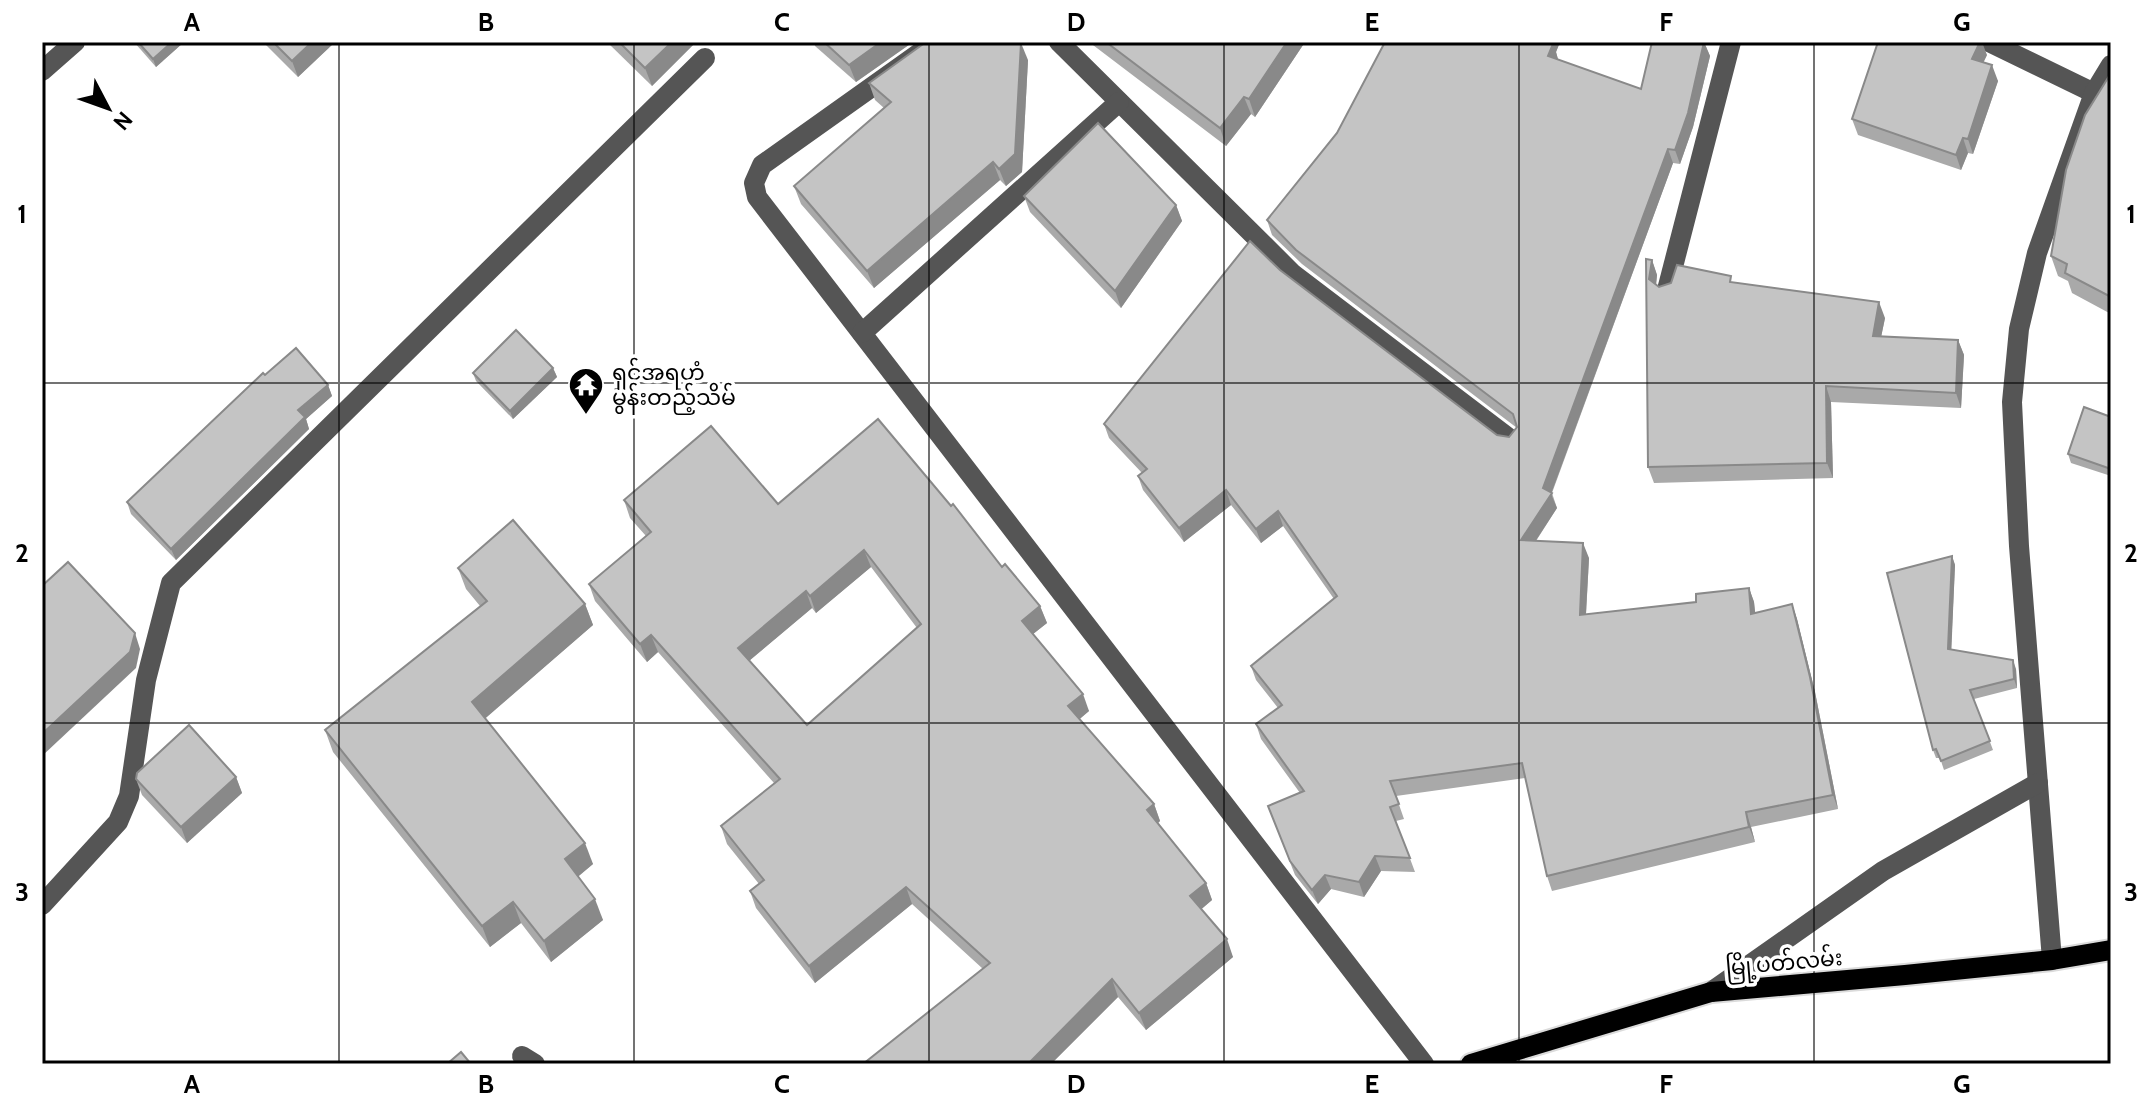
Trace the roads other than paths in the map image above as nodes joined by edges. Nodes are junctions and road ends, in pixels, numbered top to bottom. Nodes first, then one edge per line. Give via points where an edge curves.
1 (75, 42) edge
2 (935, 42) edge
3 (1059, 42) edge
4 (1731, 42) edge
5 (1989, 42) edge
6 (705, 58) dead end
7 (2111, 65) edge
8 (42, 71) edge
9 (2094, 93) junction
10 (1119, 102) junction
11 (1667, 290) edge
12 (862, 333) junction
13 (1510, 439) edge
14 (2038, 783) junction
15 (42, 905) edge
16 (2111, 950) edge
17 (2052, 960) junction
18 (1711, 992) junction
19 (1424, 1064) edge
20 (1471, 1064) edge

1 - 8 street
2 - 12 street via 762,165 754,183 757,197
3 - 10 street
4 - 11 street
5 - 9 street
6 - 15 street via 171,583 146,680 129,796 118,822
7 - 9 street
9 - 14 street via 2037,253 2019,329 2012,402
10 - 12 street
10 - 13 street via 1293,274
12 - 19 street
14 - 17 street
14 - 18 street via 1883,871
16 - 17 main road, မြို့ပတ်လမ်း
17 - 18 main road, မြို့ပတ်လမ်း
18 - 20 main road, မြို့ပတ်လမ်း

